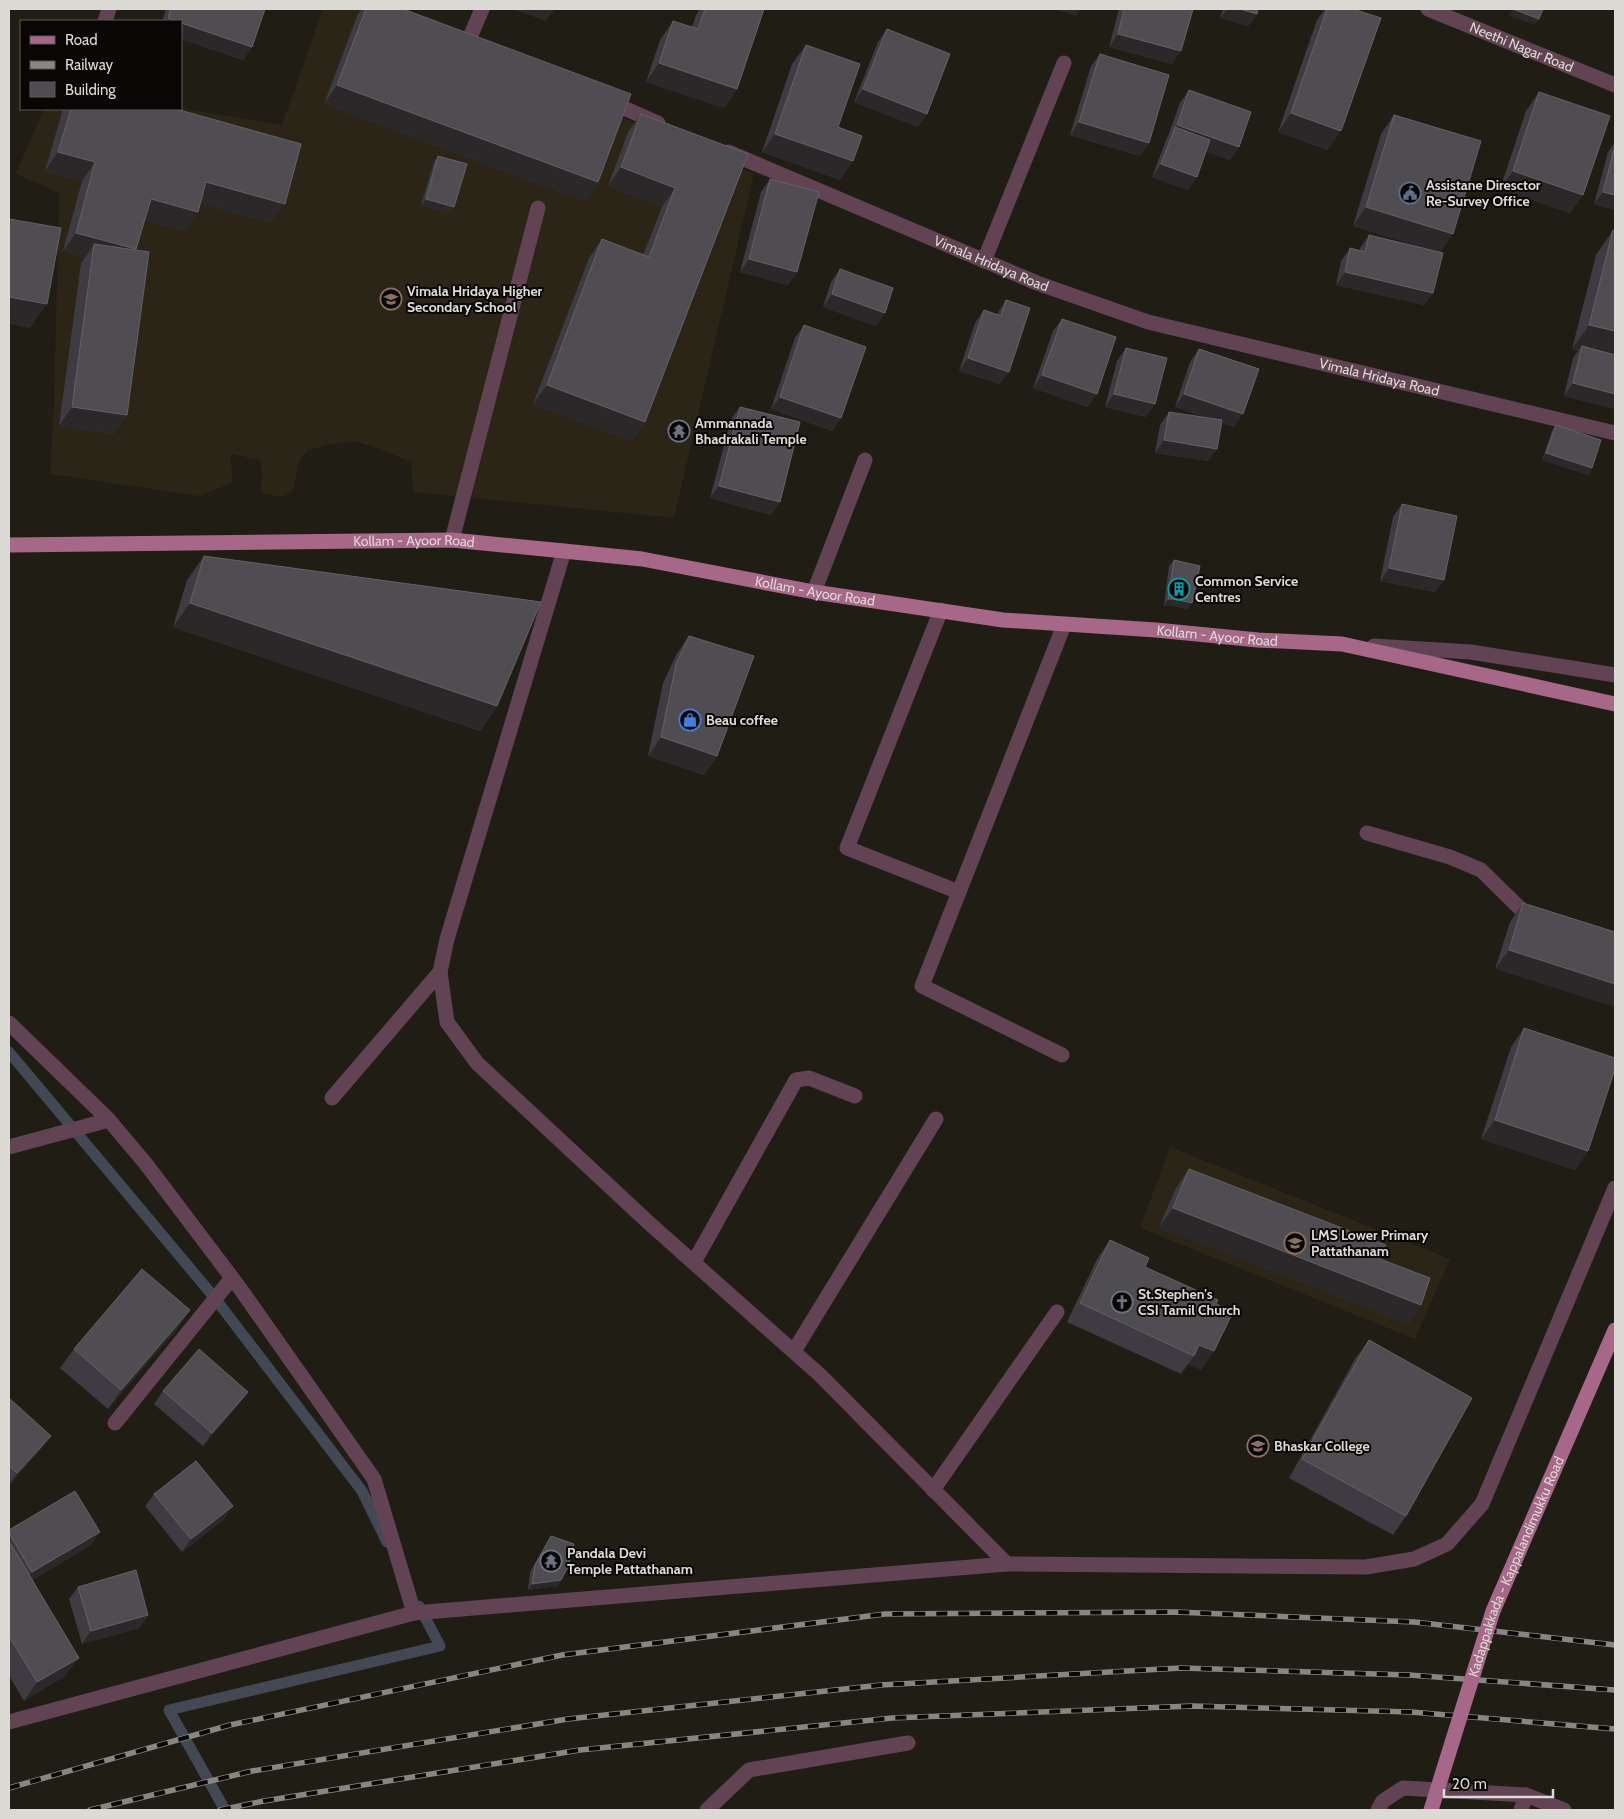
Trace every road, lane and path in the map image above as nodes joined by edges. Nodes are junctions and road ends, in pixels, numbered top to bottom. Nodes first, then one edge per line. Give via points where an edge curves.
1 (482, 9) edge
2 (1437, 11) edge
3 (486, 50) edge
4 (1064, 63) dead end
5 (1615, 85) edge
6 (595, 96) edge
7 (667, 126) edge
8 (712, 145) edge
9 (538, 208) dead end
10 (984, 261) junction
11 (1615, 433) edge
12 (864, 460) dead end
13 (452, 540) junction
14 (9, 545) edge
15 (564, 551) junction
16 (814, 592) junction
17 (941, 610) junction
18 (1064, 625) junction
19 (1342, 644) junction
20 (1615, 675) edge
21 (1615, 704) edge
22 (1367, 833) dead end
23 (960, 892) junction
24 (1548, 926) edge
25 (440, 972) junction
26 (9, 1023) edge
27 (1062, 1054) dead end
28 (855, 1096) dead end
29 (332, 1098) dead end
30 (936, 1119) dead end
31 (109, 1120) junction
32 (9, 1148) edge
33 (1615, 1188) edge
34 (694, 1262) junction
35 (232, 1278) junction
36 (1057, 1312) dead end
37 (1615, 1330) edge
38 (794, 1351) junction
39 (115, 1424) dead end
40 (933, 1490) junction
41 (1007, 1564) junction
42 (414, 1613) junction
43 (9, 1722) edge
44 (908, 1743) dead end
45 (1526, 1795) junction
46 (707, 1810) edge
47 (1378, 1810) edge
48 (1431, 1810) edge
49 (1520, 1810) edge
50 (1564, 1810) edge

1 - 3 street via 463,40
2 - 5 street, Neethi Nagar Road
4 - 10 street
6 - 7 street
8 - 10 street, Vimala Hridaya Road
9 - 13 street
10 - 11 street, Vimala Hridaya Road via 1148,322
12 - 16 street
13 - 14 main road, Kollam - Ayoor Road
13 - 15 main road, Kollam - Ayoor Road
15 - 16 main road, Kollam - Ayoor Road via 642,559
15 - 25 street via 446,939
16 - 17 main road, Kollam - Ayoor Road
17 - 18 main road, Kollam - Ayoor Road
17 - 23 street via 847,848
18 - 19 main road, Kollam - Ayoor Road
18 - 23 street
19 - 20 street via 1471,652
19 - 21 main road, Kollam - Ayoor Road
22 - 24 street via 1450,857 1481,870 1531,920
23 - 27 street via 922,986
25 - 29 street
25 - 34 street via 447,1022 478,1063
26 - 31 street
28 - 34 street via 809,1078 796,1080
30 - 38 street
31 - 32 street
31 - 35 street
33 - 41 street via 1482,1504 1447,1544 1414,1559 1366,1567
34 - 38 street
35 - 39 street
35 - 42 street via 374,1479
36 - 40 street
37 - 48 main road, Kadappakkada - Kappalandimukku Road, bridge via 1493,1612
38 - 40 street
40 - 41 street
41 - 42 street
42 - 43 street
44 - 46 street via 749,1770
45 - 47 street via 1403,1788 1383,1801
45 - 49 street
45 - 50 street

